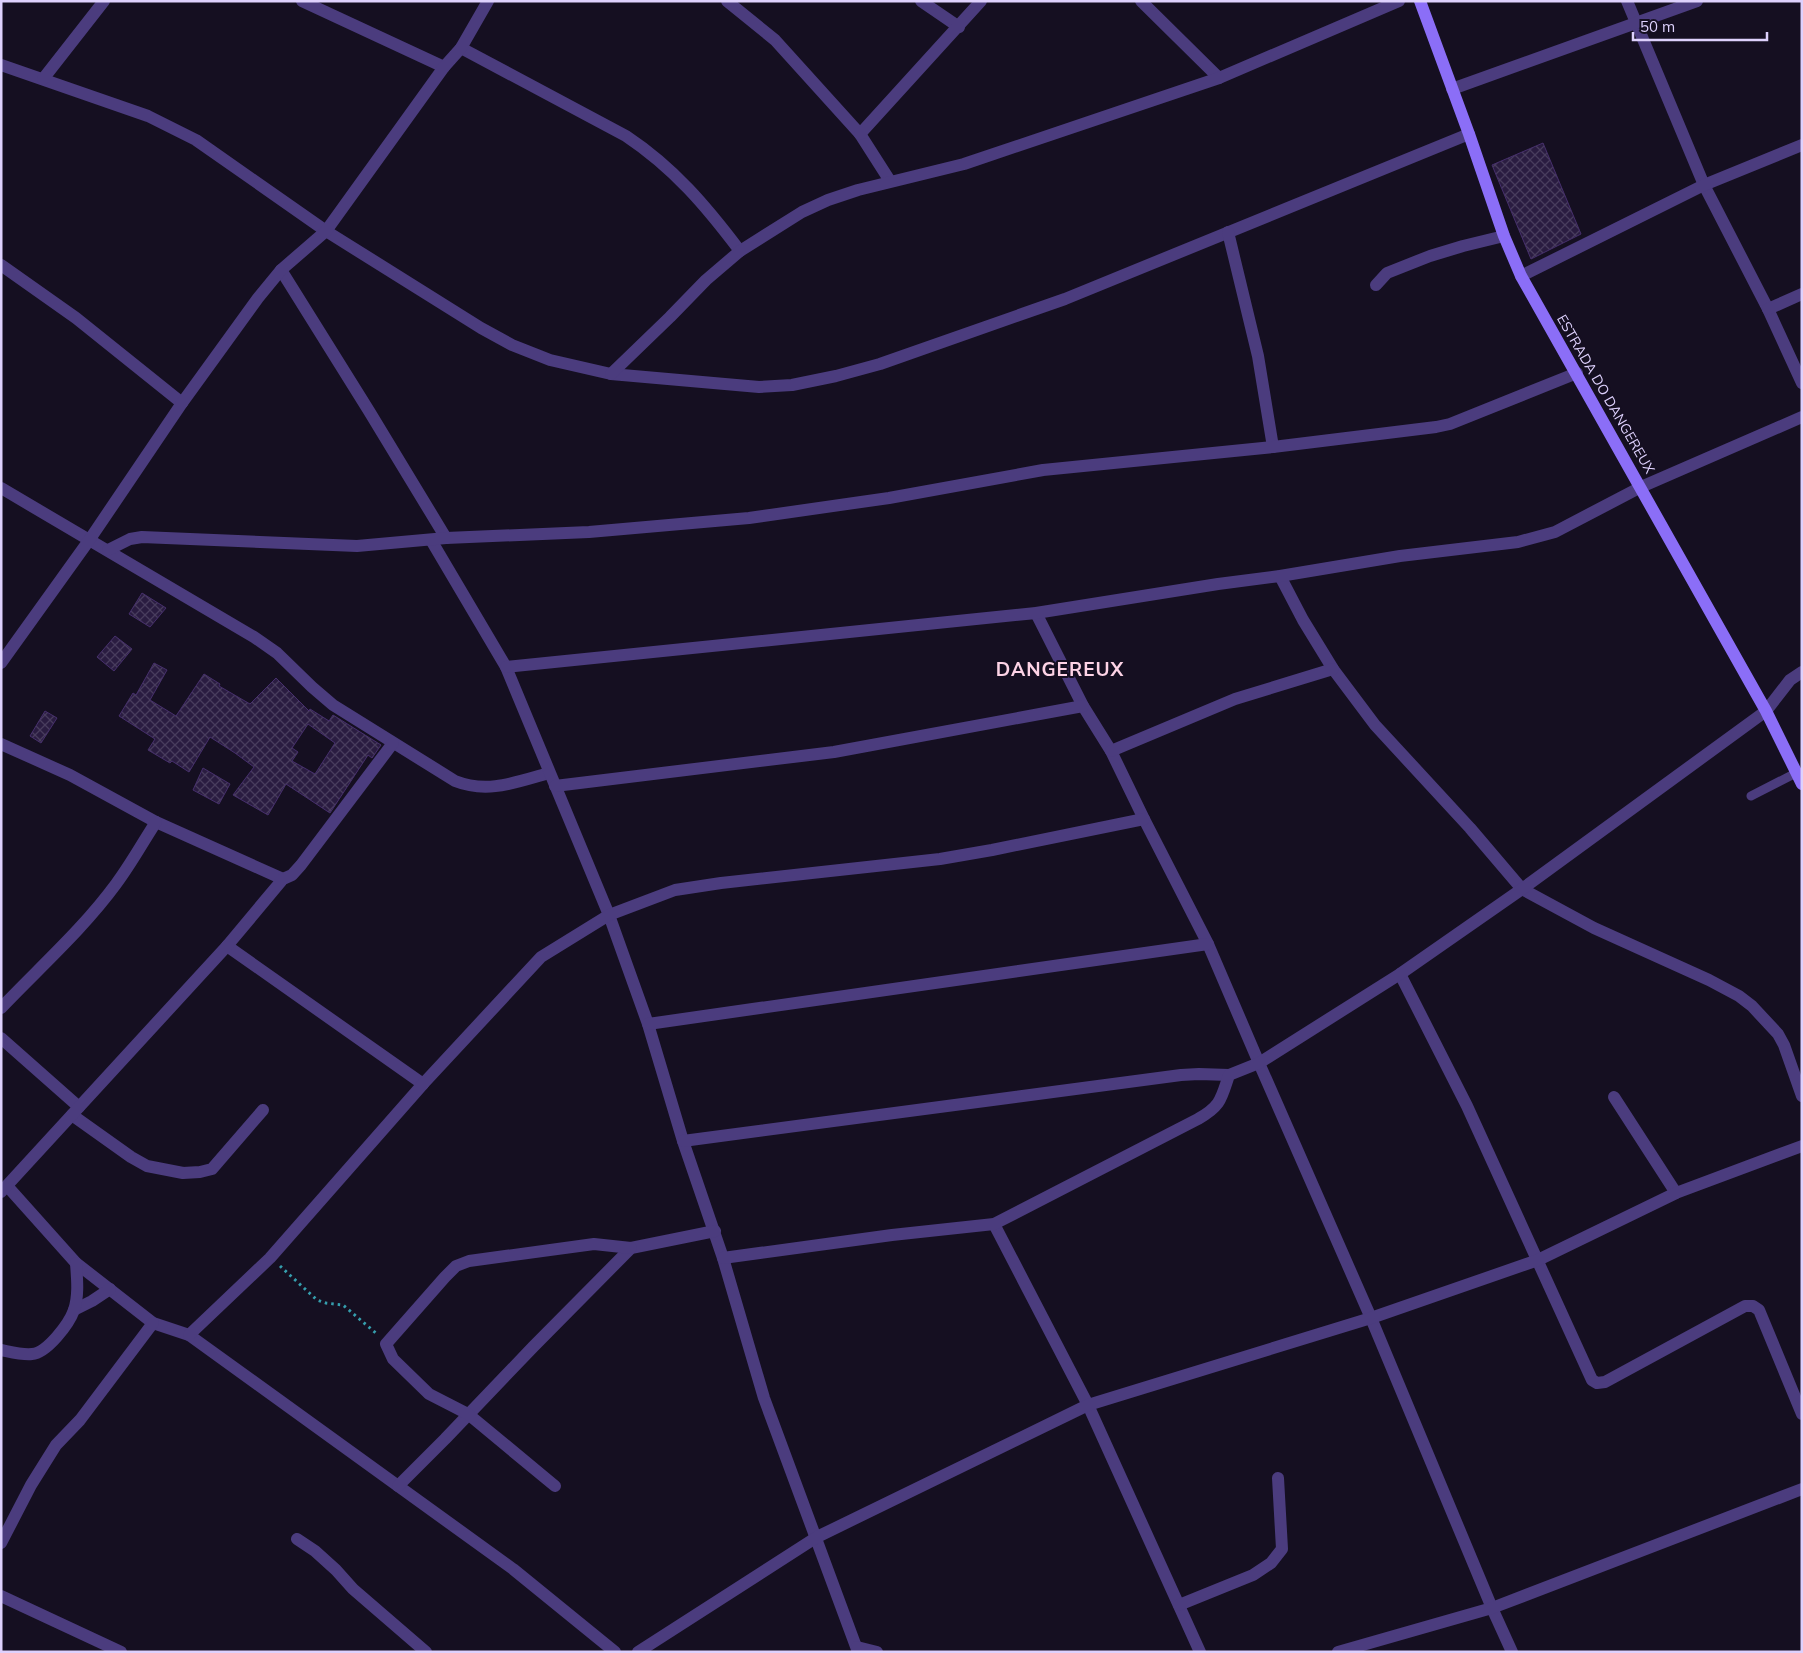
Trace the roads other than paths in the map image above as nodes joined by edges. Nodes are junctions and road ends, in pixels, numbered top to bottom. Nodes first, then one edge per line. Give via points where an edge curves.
1 (104, 1) edge
2 (302, 1) edge
3 (488, 1) edge
4 (727, 1) edge
5 (921, 1) edge
6 (982, 1) edge
7 (1399, 1) edge
8 (1420, 1) edge
9 (1627, 1) edge
10 (1697, 1) edge
11 (1148, 3) edge
12 (1636, 24) junction
13 (959, 27) junction
14 (461, 48) junction
15 (1, 64) edge
16 (444, 68) junction
17 (1219, 78) junction
18 (43, 79) junction
19 (1452, 89) junction
20 (860, 134) junction
21 (1469, 134) junction
22 (1802, 145) edge
23 (890, 181) junction
24 (1704, 185) junction
25 (326, 231) junction
26 (1228, 232) junction
27 (1504, 236) junction
28 (740, 252) junction
29 (1, 265) edge
30 (281, 270) junction
31 (1521, 276) junction
32 (1376, 285) dead end
33 (1802, 294) edge
34 (1768, 309) junction
35 (1576, 373) junction
36 (611, 374) junction
37 (1802, 383) edge
38 (182, 402) junction
39 (1802, 417) edge
40 (1273, 447) junction
41 (1641, 487) junction
42 (1, 488) edge
43 (446, 538) junction
44 (90, 539) junction
45 (431, 540) junction
46 (108, 550) junction
47 (1280, 576) junction
48 (1036, 613) junction
49 (1, 663) edge
50 (506, 666) junction
51 (1333, 669) junction
52 (1802, 672) edge
53 (1084, 706) junction
54 (1766, 711) junction
55 (394, 743) junction
56 (1, 744) edge
57 (1111, 751) junction
58 (549, 773) junction
59 (1799, 779) edge
60 (555, 786) junction
61 (1750, 796) dead end
62 (1144, 819) junction
63 (156, 822) junction
64 (283, 879) junction
65 (1522, 889) junction
66 (609, 915) junction
67 (1208, 944) junction
68 (227, 946) junction
69 (1400, 974) junction
70 (1, 1008) edge
71 (648, 1024) junction
72 (1, 1038) edge
73 (1259, 1063) junction
74 (1229, 1075) junction
75 (423, 1084) junction
76 (1802, 1096) edge
77 (1614, 1097) dead end
78 (263, 1110) dead end
79 (76, 1111) junction
80 (684, 1140) junction
81 (1802, 1146) edge
82 (4, 1190) edge
83 (1676, 1194) junction
84 (994, 1224) junction
85 (714, 1231) junction
86 (631, 1248) junction
87 (723, 1258) junction
88 (1538, 1260) junction
89 (76, 1263) junction
90 (110, 1289) junction
91 (74, 1310) junction
92 (1372, 1318) junction
93 (153, 1323) junction
94 (189, 1335) junction
95 (1, 1350) edge
96 (1088, 1405) junction
97 (468, 1414) junction
98 (1802, 1414) edge
99 (1278, 1478) dead end
100 (398, 1486) junction
101 (555, 1486) dead end
102 (1802, 1489) edge
103 (817, 1537) junction
104 (297, 1539) dead end
105 (1, 1543) edge
106 (1, 1596) edge
107 (1179, 1605) junction
108 (1492, 1608) junction
109 (858, 1649) edge
110 (121, 1652) edge
111 (426, 1652) edge
112 (615, 1652) edge
113 (638, 1652) edge
114 (877, 1652) edge
115 (1200, 1652) edge
116 (1338, 1652) edge
117 (1512, 1652) edge

1 - 18 street
2 - 16 street
3 - 14 street
4 - 20 street via 775,40
5 - 13 street
6 - 13 street
7 - 17 street
8 - 19 main road, ESTRADA DO DANGEREUX
9 - 12 street
10 - 12 street
11 - 17 street
12 - 19 street
12 - 24 street
13 - 20 street
14 - 16 street
14 - 28 street via 651,152 708,210
15 - 18 street
16 - 25 street
17 - 23 street via 964,164
18 - 25 street via 148,116 180,131
19 - 21 main road, ESTRADA DO DANGEREUX
20 - 23 street
21 - 26 street
21 - 27 main road, ESTRADA DO DANGEREUX
22 - 24 street
23 - 28 street via 828,200 802,212
24 - 31 street
24 - 34 street
25 - 30 street
25 - 36 street via 512,346 550,360
26 - 36 street via 1065,299 880,364 836,376 792,386 759,387
26 - 40 street via 1258,356
27 - 31 main road, ESTRADA DO DANGEREUX
27 - 32 street via 1430,256 1387,273
28 - 36 street via 706,280
29 - 38 street via 76,318
30 - 38 street
30 - 43 street
31 - 35 main road, ESTRADA DO DANGEREUX
33 - 34 street
34 - 37 street
35 - 40 street via 1450,424
35 - 41 main road, ESTRADA DO DANGEREUX
38 - 44 street
39 - 41 street
40 - 43 street via 1043,470 888,498 749,518 589,532
41 - 47 street via 1538,538
41 - 54 main road, ESTRADA DO DANGEREUX
42 - 44 street
43 - 45 street
44 - 46 street
44 - 49 street
45 - 46 street via 350,546 142,537
45 - 50 street
46 - 55 street via 254,637 277,653 333,705
47 - 48 street
47 - 51 street
48 - 50 street
48 - 53 street
50 - 58 street
51 - 57 street via 1235,699
51 - 65 street via 1375,725
52 - 54 street via 1790,680
53 - 57 street
53 - 60 street via 834,752
54 - 59 main road, ESTRADA DO DANGEREUX
54 - 65 street
55 - 58 street via 468,786 502,785
55 - 64 street via 301,865
56 - 63 street via 70,775
57 - 62 street
58 - 60 street
59 - 61 lane
60 - 66 street
62 - 66 street via 940,859 675,890
62 - 67 street
63 - 64 street
63 - 70 street via 102,901
64 - 68 street
65 - 69 street
65 - 76 street via 1594,928 1739,996 1778,1034
66 - 71 street
66 - 75 street via 541,957
67 - 71 street
67 - 73 street
68 - 75 street
68 - 79 street
69 - 73 street
69 - 88 street via 1467,1106
71 - 80 street
72 - 79 street
73 - 74 street
73 - 92 street
74 - 80 street via 1182,1075
74 - 84 street via 1220,1102 1211,1112
75 - 94 street via 270,1258
77 - 83 street
78 - 79 street via 212,1168 183,1173 147,1166 130,1157
79 - 82 street
80 - 85 street
81 - 83 street
82 - 89 street
83 - 88 street
84 - 87 street
84 - 96 street
85 - 86 street
85 - 87 street
86 - 97 street
86 - 97 street via 594,1244 469,1261 456,1266 386,1344 393,1359 429,1394
87 - 103 street via 764,1398
88 - 92 street
88 - 98 street via 1592,1380 1597,1383 1605,1382 1745,1306 1753,1306 1759,1310
89 - 90 street
89 - 91 street
90 - 91 street
90 - 93 street
91 - 95 street via 42,1352
92 - 96 street
92 - 108 street
93 - 94 street
93 - 105 street via 80,1420 56,1444
94 - 100 street
96 - 103 street
96 - 107 street
97 - 100 street
97 - 101 street
99 - 107 street via 1282,1549 1272,1564
100 - 112 street via 513,1569
102 - 108 street
103 - 109 street
103 - 113 street
104 - 111 street via 315,1551 353,1589
106 - 110 street
107 - 115 street
108 - 116 street
108 - 117 street
109 - 114 street

